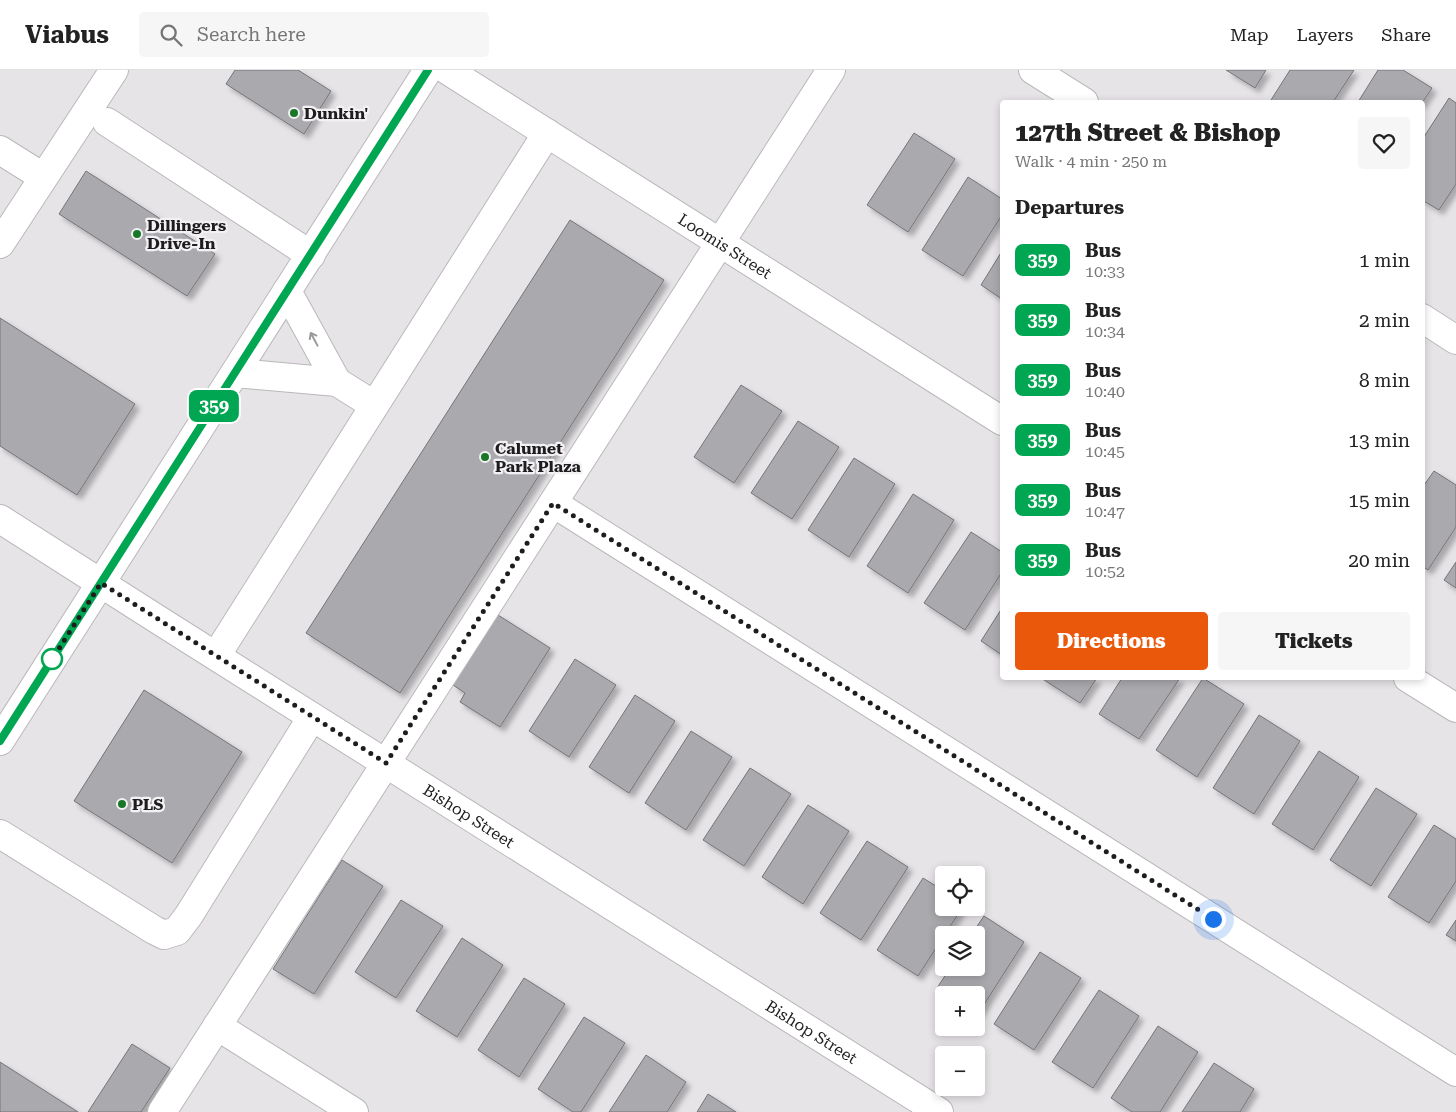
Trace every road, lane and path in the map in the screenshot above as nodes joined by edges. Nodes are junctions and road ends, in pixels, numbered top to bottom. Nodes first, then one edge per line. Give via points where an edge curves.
1 (114, 70) edge
2 (428, 70) edge
3 (447, 70) edge
4 (831, 70) edge
5 (1033, 70) edge
6 (1081, 100) edge
7 (107, 122) dead end
8 (547, 133) junction
9 (0, 150) edge
10 (43, 177) junction
11 (720, 243) junction
12 (0, 244) edge
13 (311, 255) junction
14 (288, 291) junction
15 (1425, 320) edge
16 (1456, 340) edge
17 (235, 373) junction
18 (337, 382) junction
19 (374, 405) junction
20 (1000, 420) edge
21 (553, 503) junction
22 (0, 519) edge
23 (101, 583) junction
24 (216, 656) junction
25 (1411, 680) edge
26 (1456, 708) edge
27 (312, 717) junction
28 (0, 741) edge
29 (386, 763) junction
30 (0, 834) edge
31 (217, 1026) junction
32 (1456, 1072) edge
33 (162, 1112) edge
34 (354, 1112) edge
35 (939, 1112) edge

1 - 10 street
2 - 13 street
3 - 8 street, Loomis Street
4 - 11 street
5 - 6 street
7 - 13 street
8 - 11 street, Loomis Street
8 - 19 street
9 - 10 street
10 - 12 street
11 - 20 street, Loomis Street
11 - 21 street
13 - 14 street
14 - 17 street
18 -> 14 street
15 - 16 street
17 - 18 street
17 - 23 street
18 - 19 street
19 - 24 street
21 - 29 street
21 - 32 street
22 - 23 street, Bishop Street
23 - 24 street, Bishop Street
23 - 28 street
24 - 27 street, Bishop Street
25 - 26 street
27 - 29 street, Bishop Street
27 - 30 street via 177,931 164,935 154,930
29 - 31 street
29 - 35 street, Bishop Street
31 - 33 street
31 - 34 street

